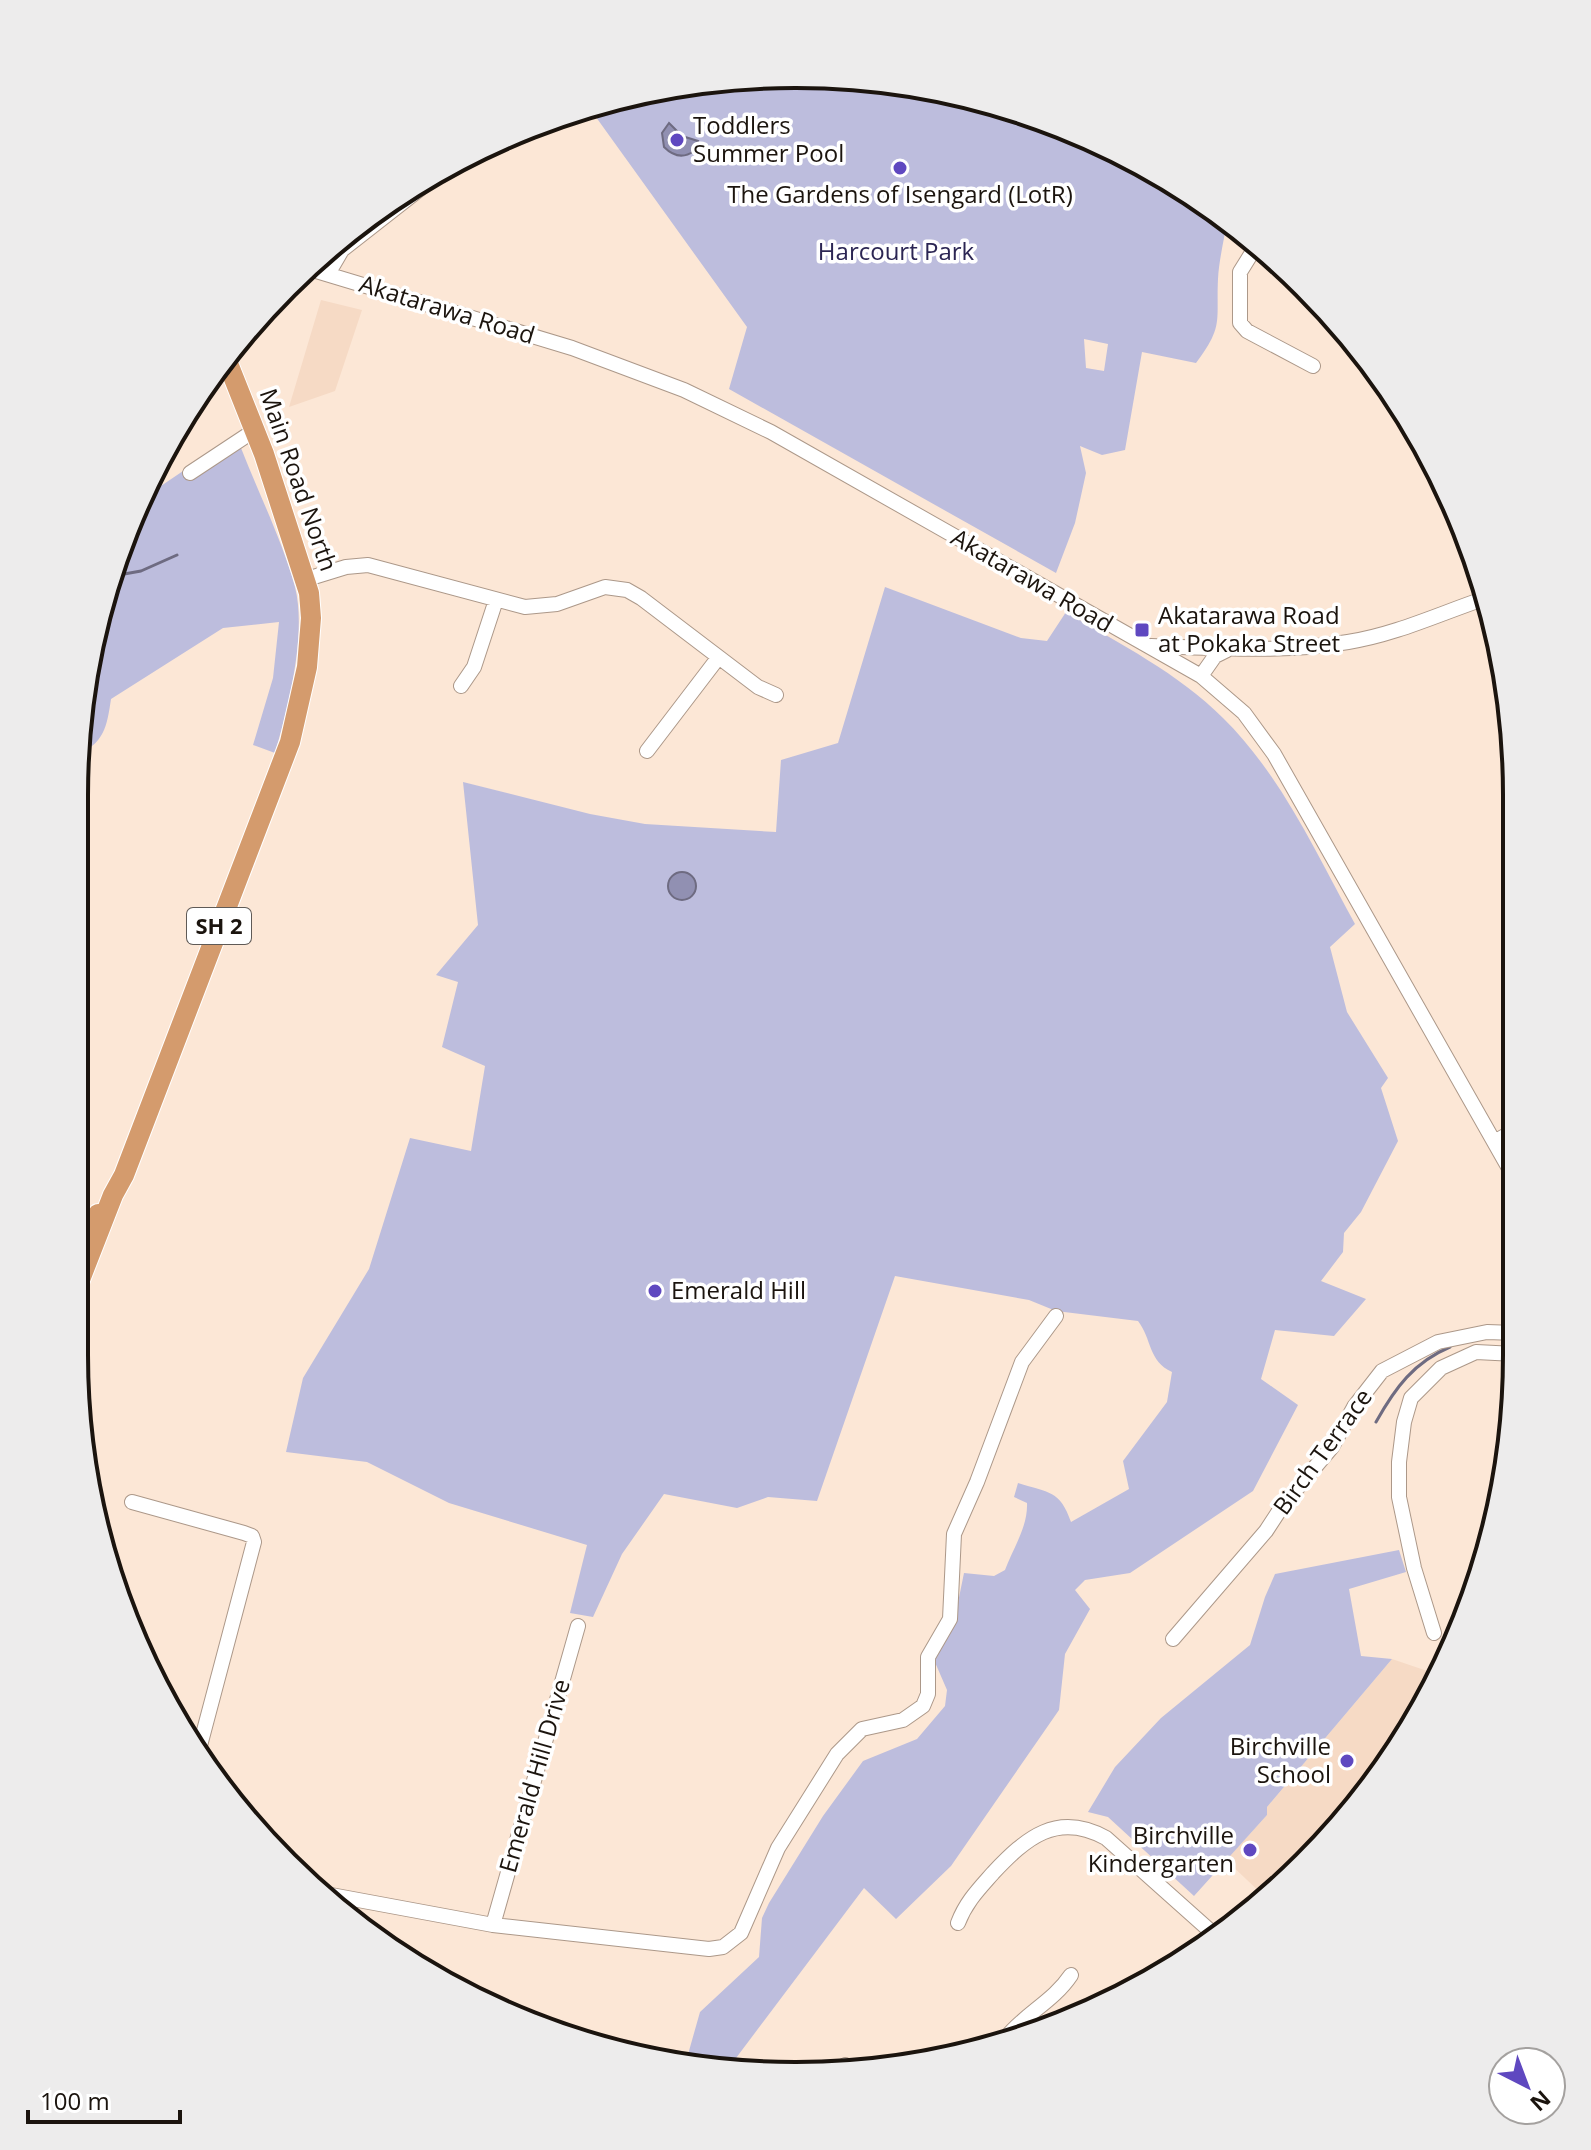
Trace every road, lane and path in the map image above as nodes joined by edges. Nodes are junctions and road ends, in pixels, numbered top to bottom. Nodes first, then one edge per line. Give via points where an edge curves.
1 (1251, 255) edge
2 (338, 256) edge
3 (320, 272) edge
4 (328, 274) junction
5 (1313, 366) dead end
6 (231, 370) edge
7 (255, 430) junction
8 (190, 473) dead end
9 (307, 579) junction
10 (496, 600) junction
11 (1476, 601) edge
12 (1146, 646) junction
13 (1227, 650) junction
14 (718, 658) junction
15 (1201, 676) junction
16 (461, 686) dead end
17 (776, 695) dead end
18 (647, 751) dead end
19 (1503, 1137) edge
20 (1494, 1142) junction
21 (1503, 1158) edge
22 (113, 1195) junction
23 (88, 1229) edge
24 (88, 1245) edge
25 (1056, 1316) dead end
26 (1503, 1333) edge
27 (1503, 1353) edge
28 (132, 1502) dead end
29 (578, 1626) dead end
30 (1434, 1633) dead end
31 (1173, 1639) dead end
32 (202, 1739) edge
33 (342, 1897) edge
34 (958, 1923) dead end
35 (493, 1925) junction
36 (1208, 1929) edge
37 (1071, 1975) dead end
38 (1018, 2026) edge

1 - 5 street via 1240,272 1240,323
2 - 4 street
3 - 4 street, Akatarawa Road
4 - 12 street, Akatarawa Road via 572,348 684,390 771,432
6 - 7 highway, Main Road North / SH 2
7 - 8 street
7 - 9 highway, Main Road North / SH 2
9 - 10 street via 368,565
9 - 22 highway, Main Road North / SH 2 via 307,667 290,742
10 - 14 street via 543,607 594,589 627,590
10 - 16 street via 474,667
11 - 13 street via 1349,642
12 - 13 street
12 - 15 street, Akatarawa Road
13 - 15 street via 1215,656
14 - 17 street
14 - 18 street
15 - 20 street, Akatarawa Road via 1244,713 1274,754
19 - 20 street
20 - 21 street, Akatarawa Road
22 - 23 highway
22 - 24 highway, Main Road North / SH 2
25 - 35 street via 1022,1362 954,1534 950,1619 928,1657 923,1706 903,1720 862,1729 837,1754 778,1848 747,1924 734,1940 709,1949
26 - 31 street, Birch Terrace via 1438,1342 1382,1371 1332,1447
27 - 30 street via 1476,1352 1441,1368 1411,1398 1404,1422 1399,1497
28 - 32 street via 244,1533 254,1542
29 - 35 street, Emerald Hill Drive
33 - 35 street
34 - 36 street via 966,1903 1018,1847 1050,1829 1071,1827 1106,1838
37 - 38 street via 1054,1997

